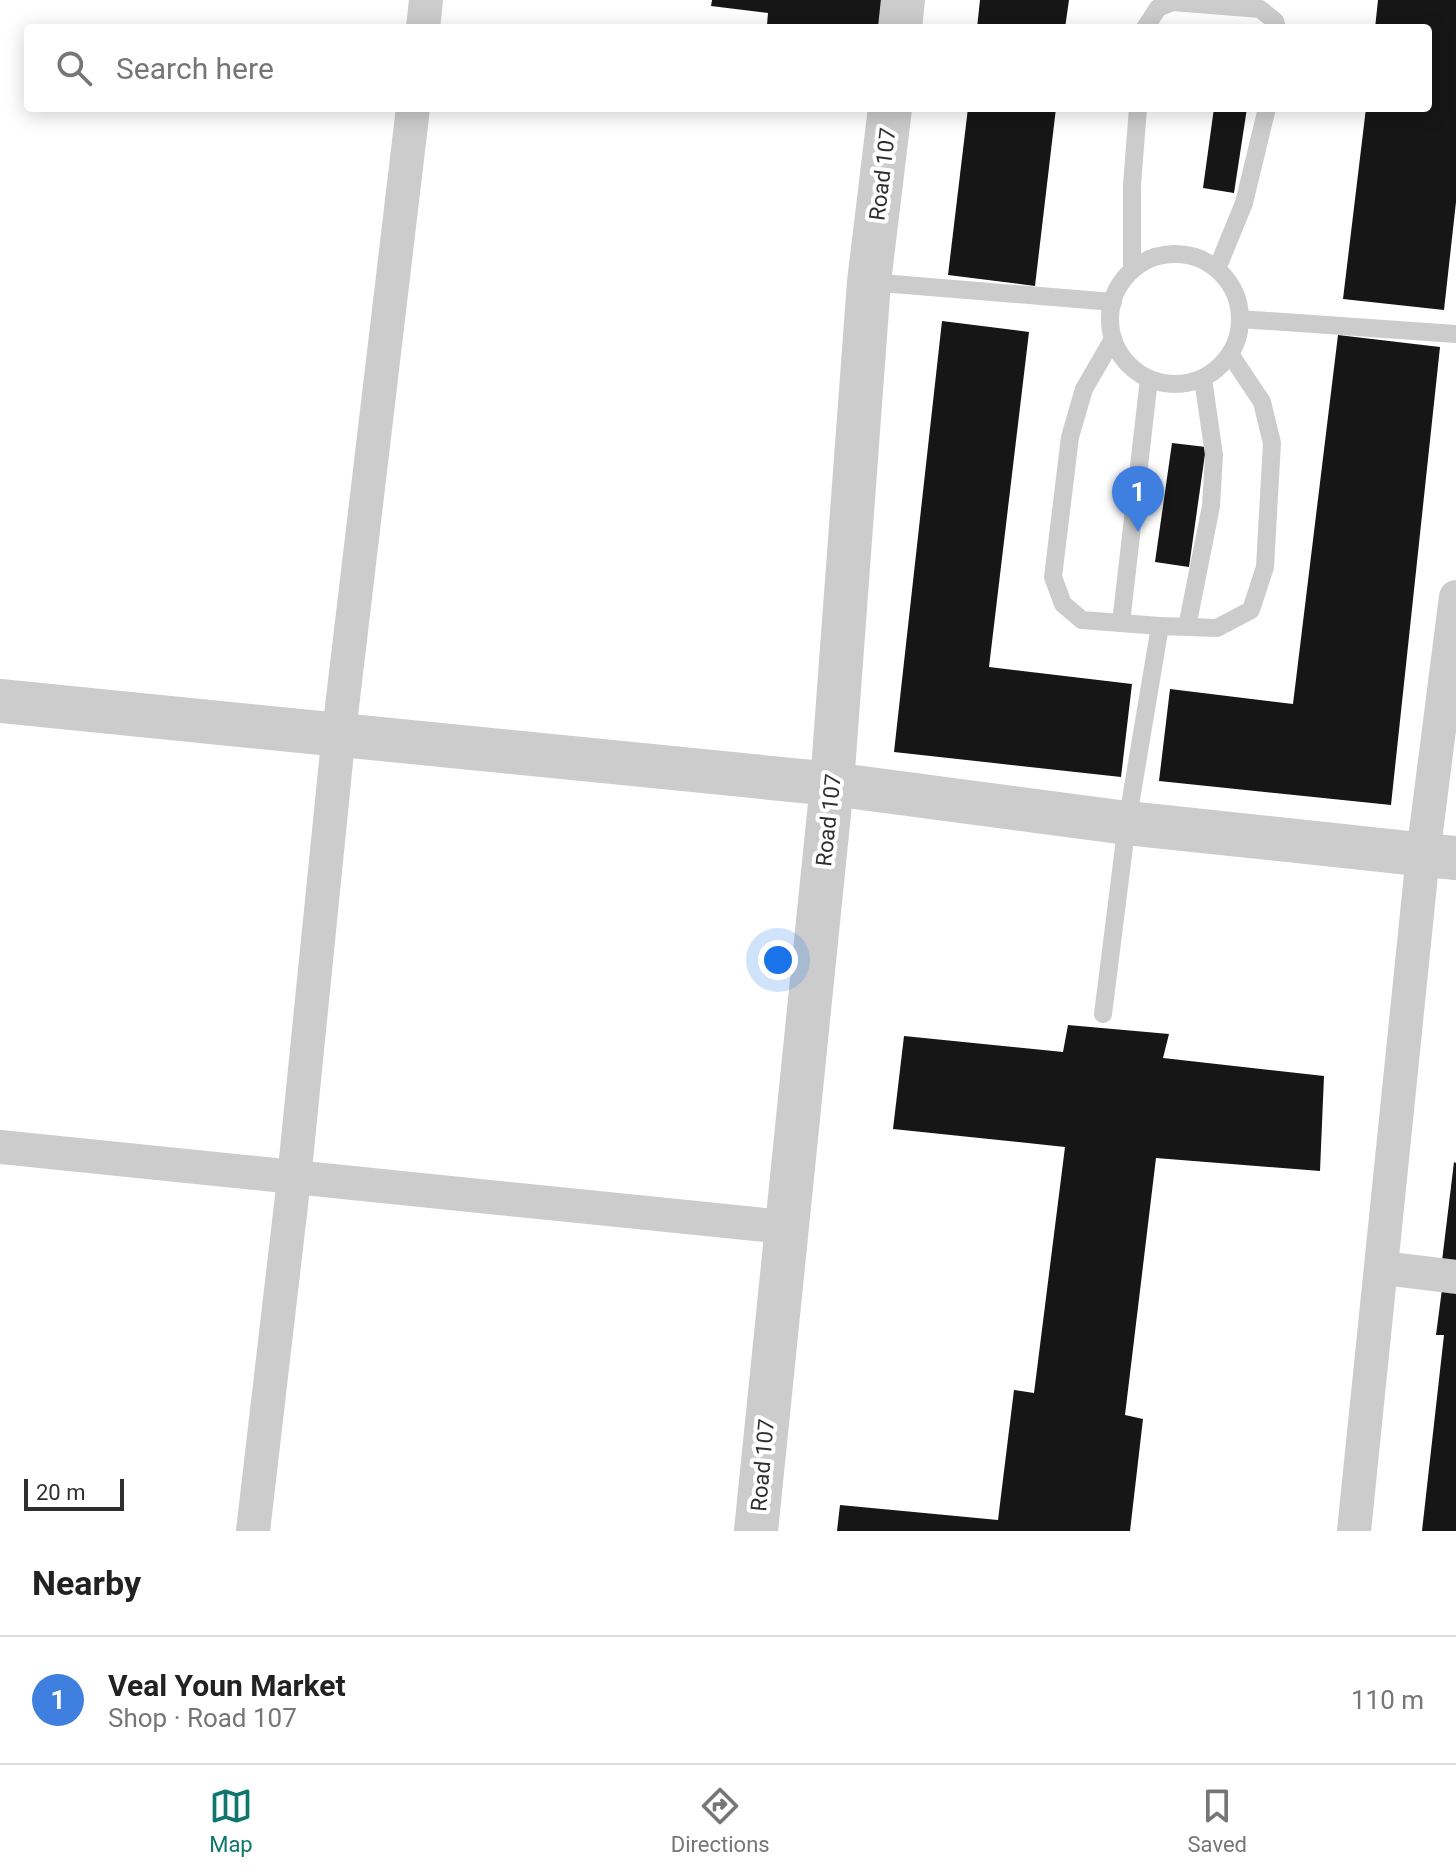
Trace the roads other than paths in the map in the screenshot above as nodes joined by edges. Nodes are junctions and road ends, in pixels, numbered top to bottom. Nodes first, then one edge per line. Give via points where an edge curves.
1 (426, 0) edge
2 (903, 0) edge
3 (423, 24) edge
4 (900, 24) edge
5 (1148, 24) edge
6 (1276, 24) edge
7 (413, 112) edge
8 (890, 112) edge
9 (1138, 112) edge
10 (1266, 112) edge
11 (1217, 269) junction
12 (1132, 270) junction
13 (869, 282) junction
14 (1113, 302) junction
15 (1240, 319) junction
16 (1456, 334) edge
17 (1113, 339) junction
18 (1230, 354) junction
19 (1149, 379) junction
20 (1203, 379) junction
21 (1456, 597) edge
22 (1121, 623) junction
23 (1160, 626) junction
24 (1187, 627) junction
25 (0, 701) edge
26 (339, 732) junction
27 (832, 784) junction
28 (1127, 823) junction
29 (1440, 856) edge
30 (1103, 1014) dead end
31 (0, 1147) edge
32 (294, 1179) junction
33 (784, 1227) junction
34 (1383, 1268) junction
35 (1456, 1277) edge
36 (253, 1531) edge
37 (756, 1531) edge
38 (1354, 1531) edge

1 - 3 street
2 - 4 street
5 - 6 lane via 1158,8 1173,2 1260,9
7 - 26 street
8 - 13 street, Road 107
9 - 12 lane
10 - 11 lane via 1244,203
11 - 12 lane via 1202,259 1166,255
11 - 15 lane via 1230,283
12 - 14 lane
13 - 14 lane
13 - 27 street, Road 107
14 - 17 lane
15 - 16 lane
15 - 18 lane
17 - 19 lane via 1133,369
17 - 22 lane via 1084,389 1070,437 1053,577 1063,604 1082,620
18 - 20 lane
18 - 24 lane via 1262,402 1272,443 1265,567 1251,610 1217,628
19 - 20 lane via 1185,384
19 - 22 lane
20 - 24 lane via 1214,455 1211,506
21 - 29 street
22 - 23 lane
23 - 24 lane
23 - 28 lane
25 - 26 street
26 - 27 street
26 - 32 street
27 - 28 street
27 - 33 street, Road 107
28 - 29 street
28 - 30 lane
29 - 34 street
31 - 32 street
32 - 33 street
32 - 36 street
33 - 37 street, Road 107
34 - 35 street
34 - 38 street

